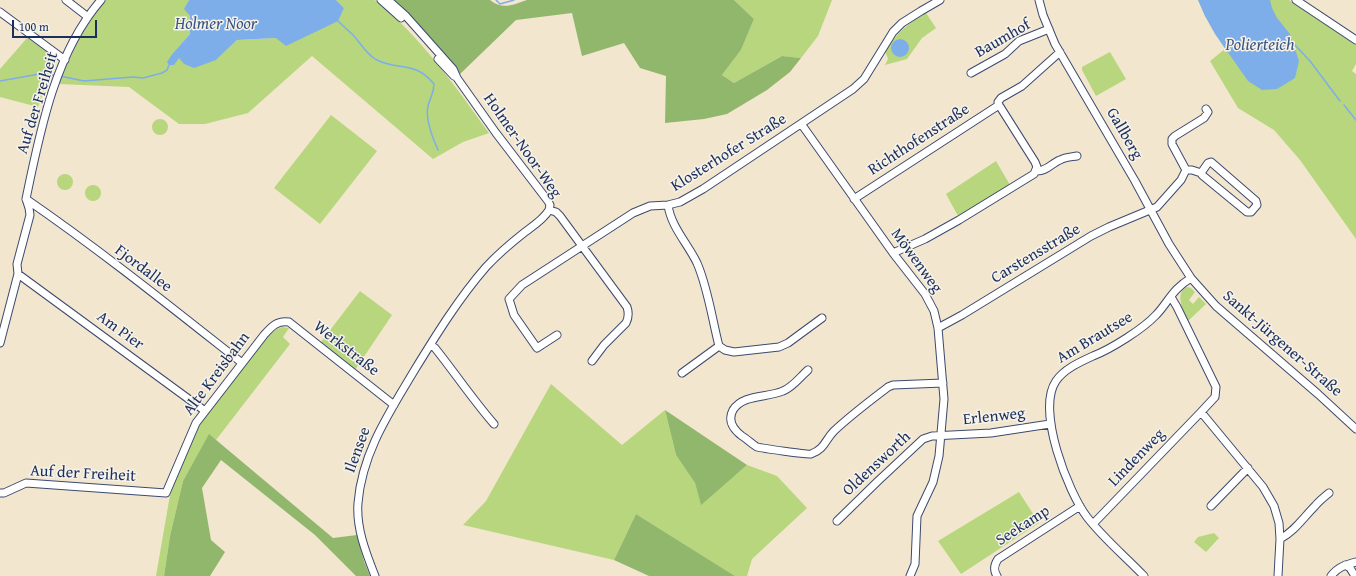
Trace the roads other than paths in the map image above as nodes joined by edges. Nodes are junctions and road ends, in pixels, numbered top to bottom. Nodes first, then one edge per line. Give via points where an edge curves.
1 (66, 0) edge
2 (101, 0) edge
3 (381, 0) edge
4 (388, 0) edge
5 (940, 0) edge
6 (1039, 0) edge
7 (1296, 0) edge
8 (0, 12) edge
9 (88, 17) junction
10 (1049, 29) junction
11 (1356, 40) edge
12 (1060, 52) junction
13 (65, 60) junction
14 (971, 73) dead end
15 (457, 78) junction
16 (998, 105) junction
17 (1206, 108) dead end
18 (802, 125) junction
19 (1077, 156) dead end
20 (1186, 170) junction
21 (1036, 171) junction
22 (1200, 173) junction
23 (26, 199) junction
24 (854, 199) junction
25 (668, 206) junction
26 (1150, 209) junction
27 (549, 210) junction
28 (582, 246) junction
29 (893, 253) junction
30 (18, 274) junction
31 (1191, 278) junction
32 (1171, 296) junction
33 (822, 318) dead end
34 (278, 322) joint
35 (938, 328) junction
36 (1, 330) edge
37 (556, 335) dead end
38 (0, 343) edge
39 (431, 345) junction
40 (719, 346) junction
41 (592, 361) dead end
42 (242, 363) junction
43 (808, 370) dead end
44 (682, 373) dead end
45 (943, 383) junction
46 (394, 405) junction
47 (205, 411) junction
48 (1201, 412) junction
49 (494, 424) dead end
50 (1050, 424) junction
51 (1356, 429) edge
52 (940, 436) junction
53 (1248, 468) junction
54 (0, 493) edge
55 (166, 493) joint
56 (1329, 493) dead end
57 (1080, 506) junction
58 (1211, 506) dead end
59 (837, 521) dead end
60 (1093, 524) junction
61 (1280, 539) junction
62 (1356, 562) edge
63 (1345, 565) junction
64 (375, 576) edge
65 (910, 576) edge
66 (997, 576) edge
67 (1144, 576) edge
68 (1278, 576) edge
69 (1331, 576) edge
70 (1355, 576) edge

1 - 9 street
2 - 9 street, Auf der Freiheit
3 - 15 street, Holmer-Noor-Weg
4 - 15 street, Holmer-Noor-Weg via 405,15 453,69
5 - 18 street, Klosterhofer Straße via 905,21 893,32 864,79
6 - 10 street, Gallberg
7 - 11 street
8 - 13 street
9 - 13 street, Auf der Freiheit via 76,35
10 - 12 street, Gallberg
10 - 14 street, Baumhof via 1019,41 1005,54
12 - 16 street, Richthofenstraße via 1022,86 1001,98
12 - 26 street, Gallberg
13 - 23 street, Auf der Freiheit via 41,129
15 - 27 street, Holmer-Noor-Weg via 548,201
16 - 21 street via 1035,162
16 - 24 street, Richthofenstraße
17 - 20 street via 1208,112 1204,118 1172,139 1172,144
18 - 24 street, Möwenweg
18 - 25 street, Klosterhofer Straße via 703,189
19 - 21 street via 1059,160 1044,170
20 - 22 street
20 - 26 street, Carstensstraße via 1166,199 1157,207
21 - 29 street via 1030,178 959,220
22 - 22 street via 1247,212 1251,212 1257,205 1256,201 1211,162
23 - 30 street via 30,215 17,264
23 - 42 street, Fjordallee via 140,283
24 - 29 street, Möwenweg
25 - 28 street, Klosterhofer Straße via 650,206 633,213
25 - 40 street via 672,221 702,276
26 - 31 street, Gallberg
26 - 35 street, Carstensstraße via 1091,236
27 - 28 street, Holmer-Noor-Weg via 558,214
27 - 39 street, Ilensee via 488,265
28 - 37 street, Klosterhofer Straße via 522,285 509,299 514,316 537,348
28 - 41 street, Holmer-Noor-Weg via 629,313 626,323 604,344
29 - 35 street, Möwenweg via 925,294 934,311
30 - 36 street
30 - 47 street, Am Pier
31 - 32 street, Am Brautsee
31 - 51 street, Sankt-Jürgener-Straße via 1216,306
32 - 48 street, Lindenweg via 1216,387 1215,397
32 - 50 street, Am Brautsee via 1143,326 1060,376 1052,388 1048,405
33 - 40 street via 779,348 734,352
34 - 42 street, Alte Kreisbahn via 271,326
34 - 46 street, Werkstraße via 289,322
35 - 45 street, Möwenweg
36 - 38 street
39 - 46 street, Ilensee
39 - 49 street
40 - 44 street
42 - 47 street, Alte Kreisbahn
43 - 45 street via 783,391 738,403 730,418 737,432 757,447 809,455 821,450 833,432 888,386
45 - 52 street, Möwenweg
46 - 64 street, Ilensee via 363,470 358,504 360,534
47 - 55 street, Alte Kreisbahn via 196,423
48 - 53 street
48 - 60 street, Lindenweg
50 - 52 street, Erlenweg via 991,433
50 - 57 street, Am Brautsee via 1059,458
52 - 59 street, Oldensworth via 923,439
52 - 65 street, Möwenweg via 937,470 917,516 915,564
53 - 58 street
53 - 61 street via 1274,506
54 - 55 street, Auf der Freiheit via 4,494 26,483
56 - 61 street via 1295,528
57 - 60 street, Am Brautsee
57 - 66 street, Seekamp via 998,559 994,570
60 - 67 street, Am Brautsee
61 - 68 street
62 - 63 street
63 - 69 street via 1336,569
63 - 70 street

